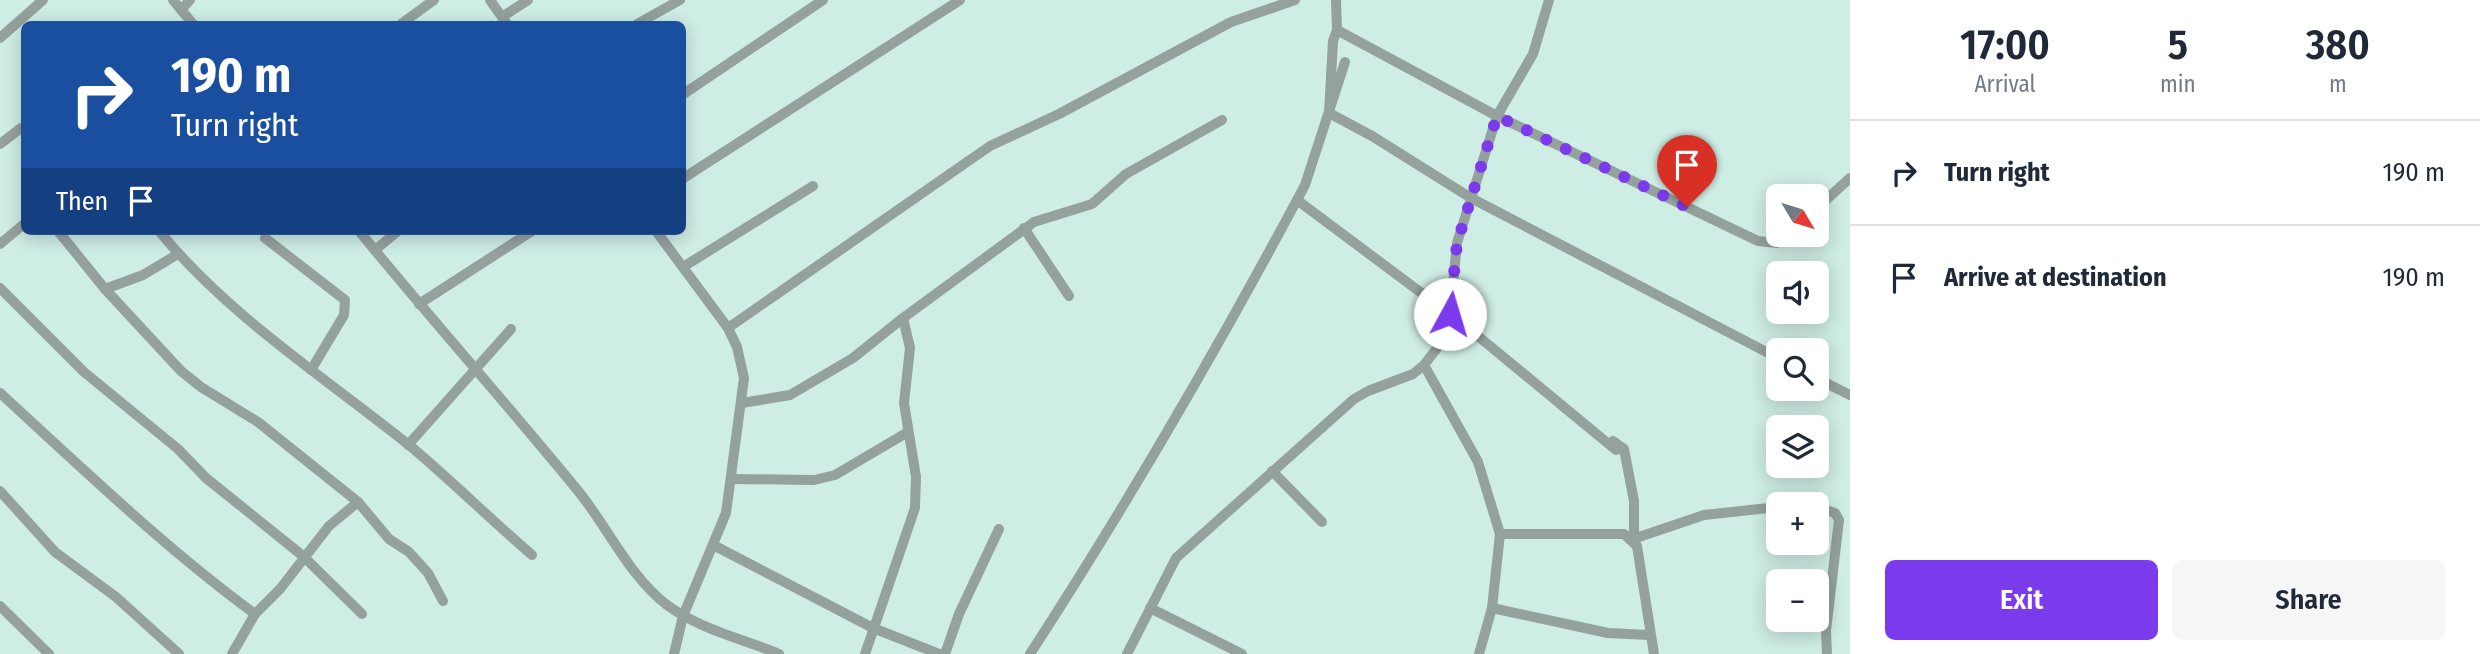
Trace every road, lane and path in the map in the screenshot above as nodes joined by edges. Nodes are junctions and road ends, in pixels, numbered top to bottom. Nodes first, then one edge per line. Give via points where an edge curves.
1 (43, 0) edge
2 (173, 0) edge
3 (190, 0) edge
4 (433, 0) edge
5 (490, 0) edge
6 (528, 0) edge
7 (680, 0) edge
8 (823, 0) edge
9 (960, 0) edge
10 (1295, 0) edge
11 (1336, 0) edge
12 (1549, 0) edge
13 (181, 10) junction
14 (190, 21) edge
15 (405, 21) edge
16 (505, 21) edge
17 (642, 21) edge
18 (1337, 30) junction
19 (0, 38) edge
20 (1345, 62) dead end
21 (686, 92) edge
22 (1497, 116) junction
23 (1222, 121) dead end
24 (21, 128) dead end
25 (0, 144) edge
26 (686, 175) edge
27 (1850, 178) edge
28 (813, 186) dead end
29 (1829, 197) edge
30 (1471, 198) junction
31 (1297, 200) junction
32 (1702, 208) dead end
33 (21, 226) edge
34 (1024, 228) junction
35 (61, 235) edge
36 (163, 235) edge
37 (362, 235) edge
38 (393, 235) edge
39 (526, 235) edge
40 (659, 235) edge
41 (265, 238) dead end
42 (1758, 241) junction
43 (1766, 242) edge
44 (0, 244) edge
45 (375, 250) junction
46 (178, 254) dead end
47 (683, 267) junction
48 (0, 288) edge
49 (105, 289) junction
50 (1069, 296) dead end
51 (419, 304) junction
52 (1450, 314) junction
53 (903, 318) junction
54 (511, 328) dead end
55 (728, 328) junction
56 (1766, 352) edge
57 (1424, 365) junction
58 (311, 370) junction
59 (475, 370) junction
60 (1829, 384) edge
61 (0, 393) edge
62 (1850, 395) edge
63 (742, 403) junction
64 (1560, 404) dead end
65 (908, 432) junction
66 (408, 445) junction
67 (1616, 450) junction
68 (1272, 471) junction
69 (733, 479) junction
70 (0, 491) edge
71 (358, 502) junction
72 (1766, 508) edge
73 (1829, 511) edge
74 (1322, 522) dead end
75 (999, 529) dead end
76 (1500, 534) junction
77 (1634, 539) junction
78 (715, 546) junction
79 (532, 555) dead end
80 (303, 556) junction
81 (443, 601) dead end
82 (0, 606) edge
83 (1150, 608) junction
84 (1492, 608) junction
85 (255, 614) junction
86 (362, 614) dead end
87 (683, 616) junction
88 (873, 628) junction
89 (1650, 635) junction
90 (49, 654) edge
91 (179, 654) edge
92 (232, 654) edge
93 (674, 654) edge
94 (779, 654) edge
95 (865, 654) edge
96 (939, 654) edge
97 (945, 654) edge
98 (1030, 654) edge
99 (1127, 654) edge
100 (1242, 654) edge
101 (1479, 654) edge
102 (1654, 654) edge
103 (1827, 654) edge

1 - 19 street
2 - 13 street
3 - 13 street
4 - 15 street
5 - 16 street
6 - 16 street
7 - 17 street
8 - 21 street
9 - 26 street
10 - 55 street via 1231,22 990,146
11 - 18 street
12 - 22 street via 1533,54
13 - 14 street
18 - 22 street
18 - 30 street via 1329,113
20 - 31 street via 1306,185
22 - 30 street
22 - 42 street
23 - 34 street via 1126,174 1092,204 1040,218
24 - 25 street
27 - 29 street
28 - 47 street
30 - 52 street via 1457,243
30 - 56 street
31 - 52 street
31 - 98 street via 1214,355
32 - 42 street
33 - 44 street
34 - 50 street
34 - 53 street
35 - 49 street
36 - 58 street via 204,282
37 - 45 street
38 - 45 street
39 - 51 street
40 - 47 street
41 - 58 street via 345,300 344,315
42 - 43 street
45 - 51 street
46 - 49 street via 143,275
47 - 55 street
48 - 80 street via 84,372
49 - 71 street via 181,371 258,422
51 - 59 street
52 - 57 street via 1444,339
52 - 67 street
53 - 63 street via 853,358 790,395
53 - 65 street via 910,348 904,403
54 - 59 street
55 - 63 street via 741,363
57 - 68 street via 1353,399
57 - 76 street via 1478,461
58 - 66 street
59 - 66 street
59 - 87 street via 594,511 639,577
60 - 62 street
61 - 85 street via 104,492
63 - 69 street
64 - 67 street
65 - 69 street via 835,475 814,480
65 - 88 street via 916,477 915,508
66 - 79 street
67 - 77 street via 1577,416 1624,449 1634,501
68 - 74 street
68 - 83 street via 1176,558
69 - 78 street
70 - 91 street via 55,552 116,597
71 - 80 street
71 - 81 street via 389,539 410,552
72 - 77 street via 1704,515
73 - 103 street via 1839,520
75 - 97 street
76 - 77 street via 1624,534
76 - 84 street
77 - 89 street
78 - 87 street
78 - 88 street
80 - 85 street
80 - 86 street
82 - 90 street
83 - 99 street
83 - 100 street
84 - 89 street via 1608,633
84 - 101 street
85 - 92 street
87 - 93 street
87 - 94 street
88 - 95 street
88 - 96 street
89 - 102 street

